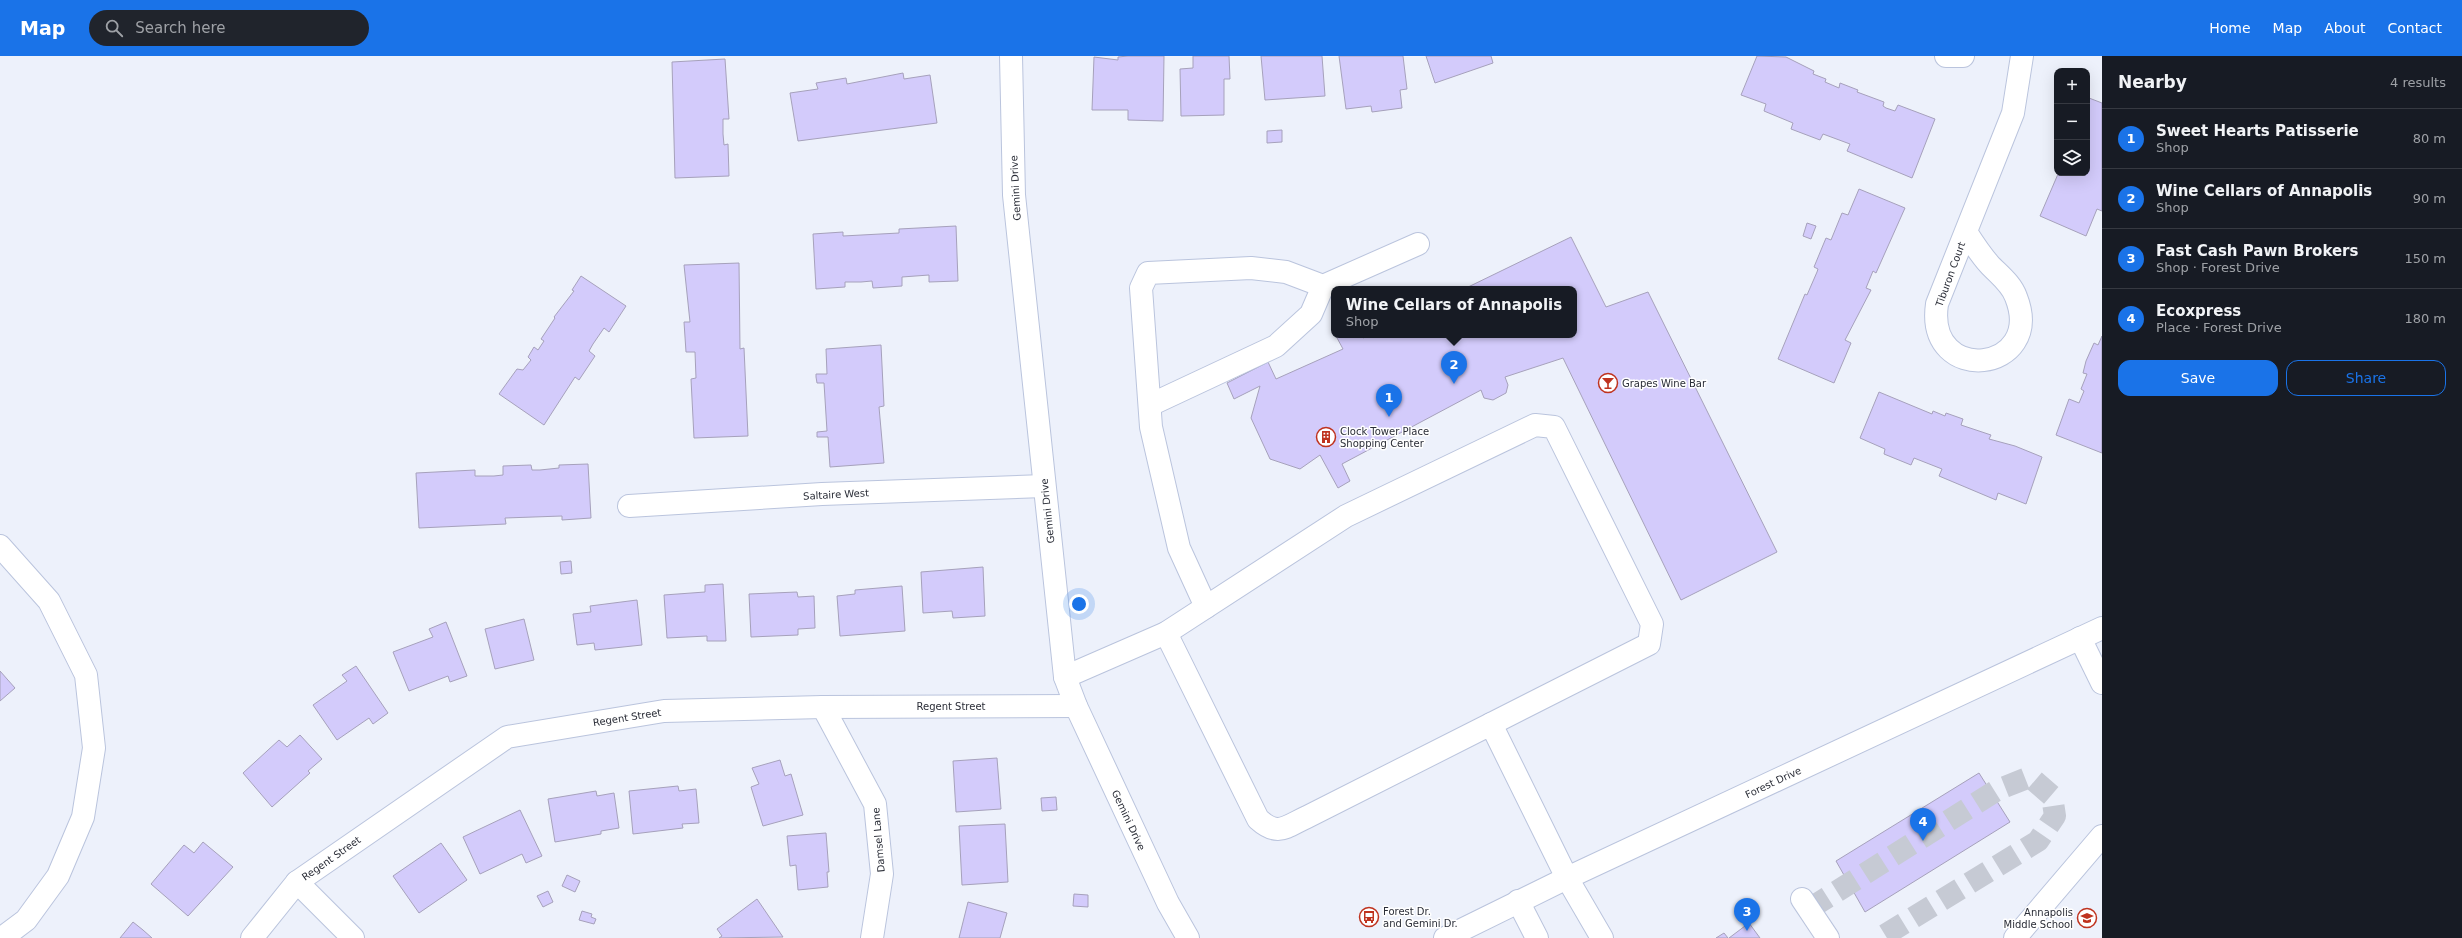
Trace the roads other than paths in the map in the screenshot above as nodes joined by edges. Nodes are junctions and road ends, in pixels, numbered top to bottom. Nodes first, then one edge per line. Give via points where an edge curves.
1 (1010, 56) edge
2 (1946, 56) edge
3 (1963, 56) edge
4 (2022, 56) edge
5 (1966, 232) junction
6 (1418, 244) dead end
7 (1323, 286) junction
8 (1150, 406) junction
9 (1044, 486) junction
10 (629, 506) dead end
11 (0, 546) edge
12 (1206, 607) junction
13 (2102, 628) edge
14 (1166, 633) junction
15 (2080, 638) junction
16 (1065, 676) junction
17 (2102, 683) edge
18 (1076, 706) junction
19 (823, 707) junction
20 (1491, 724) junction
21 (2102, 836) edge
22 (1567, 878) junction
23 (298, 882) junction
24 (1802, 899) dead end
25 (1518, 902) junction
26 (2, 938) edge
27 (252, 938) edge
28 (353, 938) edge
29 (872, 938) edge
30 (1188, 938) edge
31 (1445, 938) edge
32 (1537, 938) edge
33 (1602, 938) edge
34 (1828, 938) edge
35 (2015, 938) edge

1 - 9 street, Gemini Drive via 1014,195
2 - 3 street
4 - 5 street, Tiburon Court via 2013,113
5 - 5 street, Tiburon Court via 1937,304 1938,331 1946,346 1959,356 1974,362 1994,360 2009,350 2019,332 2020,316 2016,296 1978,251
6 - 7 street
7 - 8 street via 1311,314 1276,346
7 - 8 street via 1286,272 1251,268 1148,273 1140,288
8 - 12 street via 1151,428 1179,548
9 - 10 street, Saltaire West via 822,494
9 - 16 street, Gemini Drive
11 - 26 street via 49,601 86,675 94,748 83,817 58,876 26,920
12 - 14 street
12 - 20 street via 1346,516 1535,425 1554,427 1652,624 1649,644
13 - 15 street, Forest Drive
14 - 16 street
14 - 20 street via 1258,819 1269,829 1278,830 1307,817
15 - 17 street
15 - 22 street, Forest Drive
16 - 18 street, Gemini Drive
18 - 19 street, Regent Street
18 - 30 street, Gemini Drive via 1168,903
19 - 23 street, Regent Street via 664,711 507,737
19 - 29 street, Damsel Lane via 875,804 882,874
20 - 22 street
21 - 35 street
22 - 25 street, Forest Drive
22 - 33 street
23 - 27 street, Regent Street
23 - 28 street
24 - 34 street
25 - 31 street, Forest Drive
25 - 32 street

